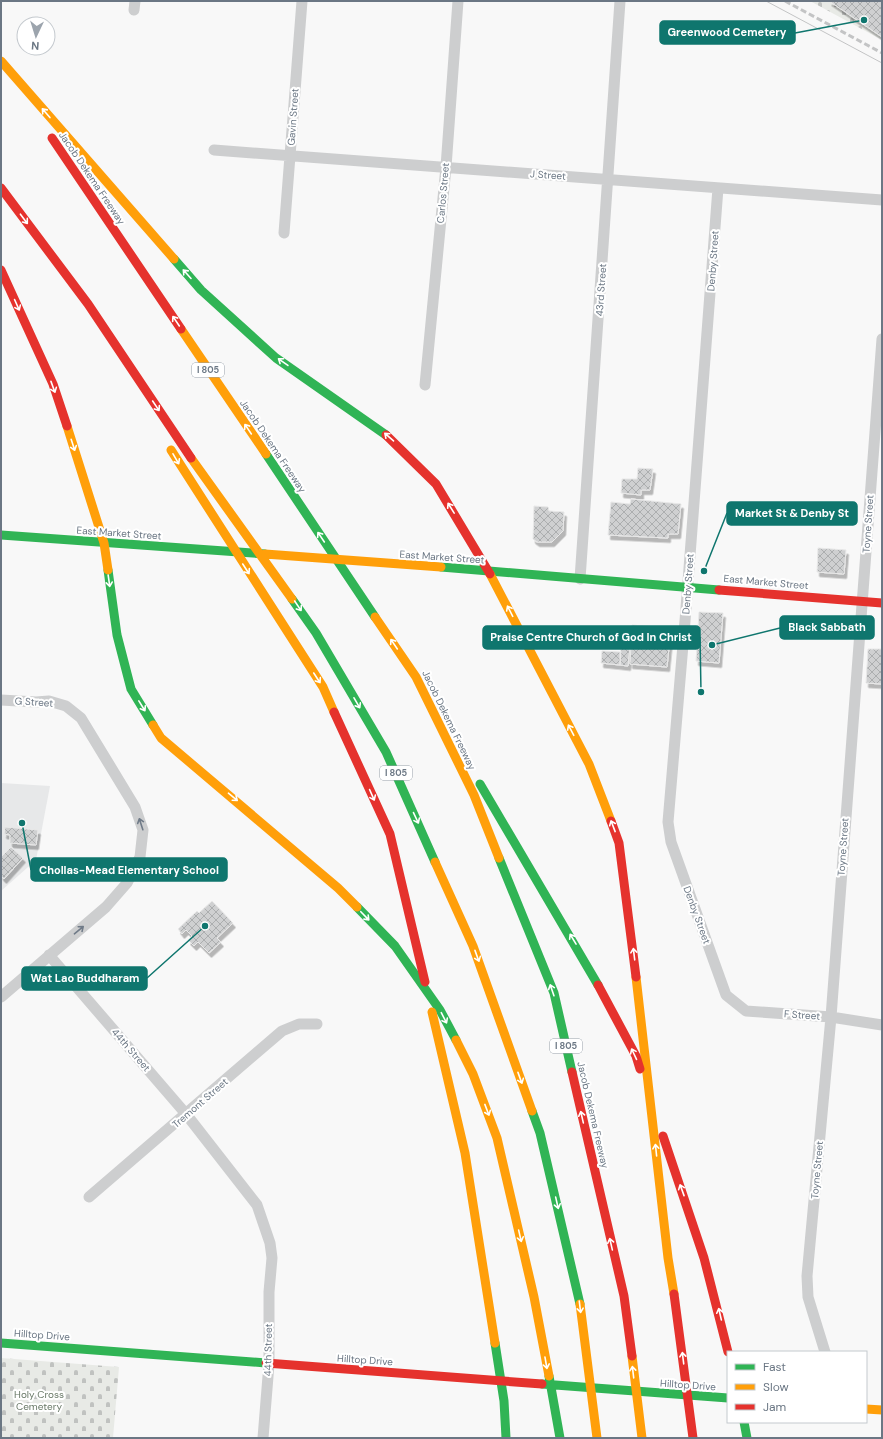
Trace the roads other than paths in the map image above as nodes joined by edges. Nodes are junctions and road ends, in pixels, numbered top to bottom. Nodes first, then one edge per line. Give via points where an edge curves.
1 (302, 1) edge
2 (458, 1) edge
3 (620, 1) edge
4 (1, 62) edge
5 (214, 150) dead end
6 (290, 156) junction
7 (446, 167) junction
8 (608, 180) junction
9 (1, 188) edge
10 (718, 188) junction
11 (882, 200) edge
12 (284, 233) dead end
13 (1, 270) edge
14 (88, 304) junction
15 (882, 339) edge
16 (425, 385) dead end
17 (153, 418) dead end
18 (168, 444) dead end
19 (1, 536) edge
20 (104, 543) junction
21 (489, 571) junction
22 (580, 579) junction
23 (688, 586) junction
24 (862, 601) junction
25 (882, 603) edge
26 (416, 677) junction
27 (1, 700) edge
28 (49, 955) junction
29 (726, 995) joint
30 (1, 998) edge
31 (831, 1017) junction
32 (317, 1024) dead end
33 (882, 1025) edge
34 (186, 1114) junction
35 (89, 1197) dead end
36 (1, 1343) edge
37 (728, 1351) edge
38 (825, 1351) edge
39 (269, 1364) junction
40 (727, 1398) edge
41 (867, 1409) edge
42 (882, 1410) edge
43 (744, 1423) edge
44 (263, 1438) edge
45 (506, 1438) edge
46 (560, 1438) edge
47 (597, 1438) edge
48 (642, 1438) edge
49 (693, 1438) edge
50 (747, 1438) edge

1 - 6 street, Gavin Street
2 - 7 street, Carlos Street
3 - 8 street, 43rd Street
21 -> 4 main road via 436,484 388,436 276,358 201,290
26 -> 4 main road, Jacob Dekema Freeway / I 805
5 - 6 street, J Street
6 - 7 street, J Street
6 - 12 street, Gavin Street
7 - 8 street, J Street
7 - 16 street, Carlos Street
8 - 10 street, J Street
8 - 22 street, 43rd Street
9 -> 14 main road, I 805
10 - 11 street, J Street
10 - 23 street, Denby Street
13 -> 20 main road via 53,384
14 - 17 main road
14 -> 47 main road, I 805 via 186,451 316,633 386,752 427,842 473,946 540,1133 579,1295
15 - 24 street, Toyne Street
18 -> 45 main road via 323,687 390,834 465,1153 504,1401
19 - 20 main road, East Market Street
20 - 21 main road, East Market Street
20 -> 46 main road via 117,635 131,689 161,738 338,888 395,946 440,1010 473,1074 497,1138 534,1297
21 - 22 main road, East Market Street
49 -> 21 main road via 668,1258 619,843 589,764
22 - 23 main road, East Market Street
23 - 24 main road, East Market Street
23 - 29 street, Denby Street via 668,822 671,842
24 - 25 main road, East Market Street
24 - 31 street, Toyne Street
37 -> 26 main road via 718,1307 688,1206 636,1056 582,955
48 -> 26 main road, Jacob Dekema Freeway / I 805 via 624,1296 554,993 474,795
28 -> 27 street, G Street via 106,907 127,883 140,857 143,830 135,806 81,718 66,706 49,701
28 - 30 street
28 - 34 street, 44th Street
29 - 31 street, F Street via 746,1011
31 - 33 street, F Street
31 - 38 street, Toyne Street via 807,1276 808,1298
32 - 34 street, Tremont Street via 299,1024 282,1031
34 - 35 street, Tremont Street
34 - 39 street, 44th Street via 257,1205 268,1237 272,1258 268,1292
36 - 39 main road, Hilltop Drive
39 - 40 main road, Hilltop Drive
39 - 44 street, 44th Street
41 - 42 main road
43 - 50 main road

